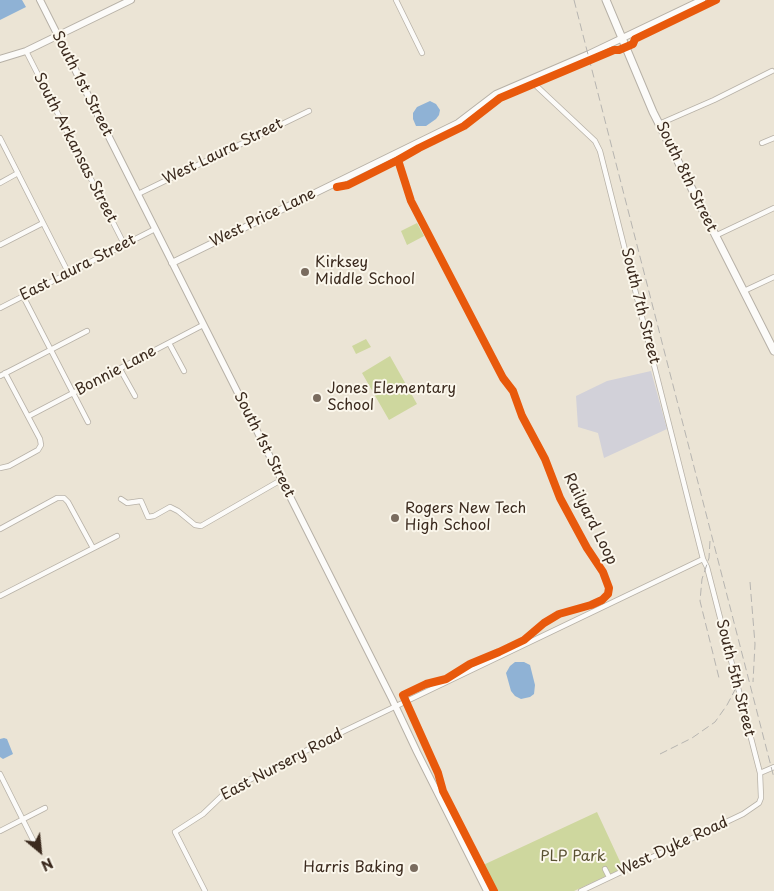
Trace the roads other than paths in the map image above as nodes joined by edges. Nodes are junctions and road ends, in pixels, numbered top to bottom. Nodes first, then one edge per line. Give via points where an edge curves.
1 (40, 0) edge
2 (131, 0) edge
3 (396, 0) edge
4 (606, 0) edge
5 (702, 0) edge
6 (59, 36) junction
7 (622, 38) junction
8 (26, 51) junction
9 (422, 53) dead end
10 (0, 58) edge
11 (772, 71) dead end
12 (530, 80) junction
13 (309, 111) dead end
14 (659, 124) junction
15 (0, 138) edge
16 (774, 138) edge
17 (762, 144) dead end
18 (18, 173) junction
19 (0, 183) edge
20 (138, 194) junction
21 (774, 208) edge
22 (43, 223) junction
23 (155, 229) junction
24 (715, 236) junction
25 (124, 244) junction
26 (0, 245) edge
27 (172, 263) junction
28 (68, 272) junction
29 (774, 277) edge
30 (744, 291) junction
31 (23, 296) junction
32 (0, 308) edge
33 (203, 325) junction
34 (86, 331) dead end
35 (169, 343) junction
36 (51, 349) junction
37 (774, 351) edge
38 (120, 369) junction
39 (184, 371) dead end
40 (5, 373) junction
41 (0, 376) edge
42 (73, 393) junction
43 (135, 396) dead end
44 (29, 416) junction
45 (88, 422) dead end
46 (1, 468) edge
47 (282, 480) junction
48 (122, 499) dead end
49 (0, 529) edge
50 (117, 536) dead end
51 (93, 548) junction
52 (703, 559) junction
53 (0, 596) edge
54 (396, 707) junction
55 (774, 767) edge
56 (0, 774) edge
57 (760, 774) junction
58 (761, 798) joint
59 (45, 808) dead end
60 (23, 820) junction
61 (0, 831) edge
62 (34, 842) dead end
63 (605, 869) dead end
64 (610, 877) junction
65 (205, 891) edge
66 (487, 891) edge
67 (581, 891) edge

1 - 6 main road, South 1st Street
2 - 6 main road
3 - 9 street
4 - 7 main road, South 8th Street
5 - 7 main road, West Price Lane
6 - 8 main road
6 - 20 main road, South 1st Street
7 - 12 main road, West Price Lane
7 - 14 main road, South 8th Street
8 - 10 main road
8 - 25 street, South Arkansas Street
11 - 14 street
12 - 27 main road, West Price Lane via 496,94 458,123
12 - 52 street, South 7th Street via 595,141 600,151
13 - 20 street, West Laura Street
14 - 24 main road, South 8th Street
15 - 18 street
16 - 17 street
18 - 19 street
18 - 22 street
20 - 23 main road, South 1st Street
21 - 24 street
22 - 26 street
22 - 28 street
23 - 25 street, East Laura Street
23 - 27 main road, South 1st Street
24 - 30 main road, South 8th Street
25 - 28 street, East Laura Street
27 - 33 main road, South 1st Street
28 - 31 street, East Laura Street
29 - 30 street
30 - 37 main road, South 8th Street
31 - 32 street, East Laura Street
31 - 36 street
33 - 35 street, Bonnie Lane
33 - 47 main road, South 1st Street
34 - 36 street
35 - 38 street, Bonnie Lane
35 - 39 street
36 - 40 street
36 - 42 street
38 - 42 street, Bonnie Lane
38 - 43 street
40 - 41 street
40 - 44 street
42 - 44 street, Bonnie Lane
42 - 45 street
44 - 46 street via 41,445 38,450
47 - 48 street via 200,526 170,507 148,517 141,501 127,503
47 - 54 main road, South 1st Street
49 - 51 street via 57,498 64,498
50 - 51 street
51 - 53 street
52 - 54 street, East Nursery Road
52 - 57 street, South 5th Street
54 - 65 street, East Nursery Road via 226,792 203,814 174,832
54 - 66 main road, South 1st Street
55 - 57 street
56 - 60 street
57 - 58 street, South 5th Street
58 - 64 street, West Dyke Road via 743,814
59 - 60 street
60 - 61 street
60 - 62 street
63 - 64 street
64 - 67 street, West Dyke Road

